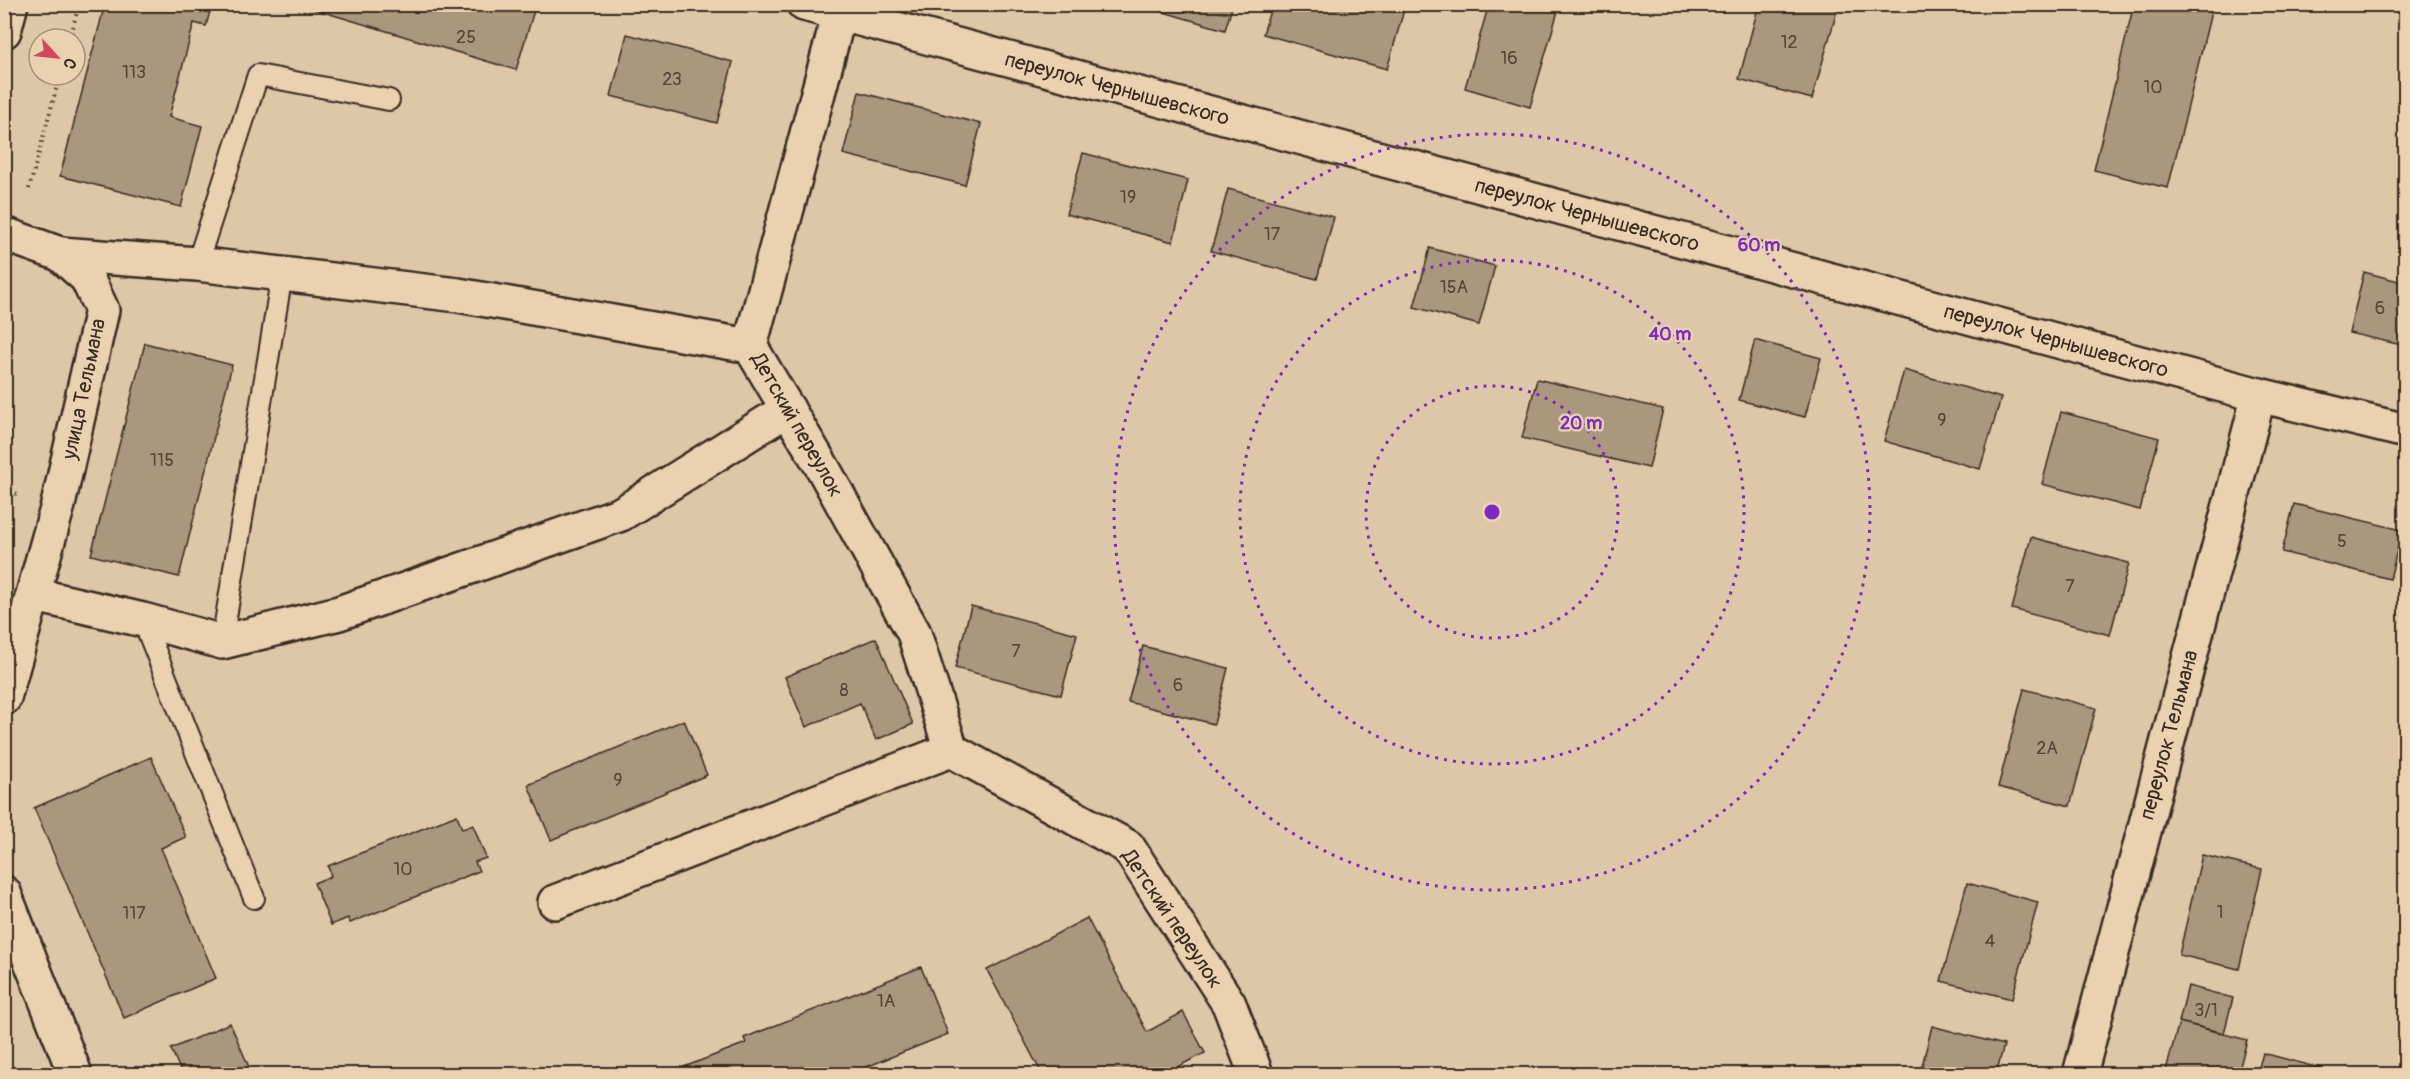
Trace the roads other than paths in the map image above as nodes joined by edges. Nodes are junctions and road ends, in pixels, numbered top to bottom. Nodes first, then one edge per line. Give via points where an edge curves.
1 (11, 4) edge
2 (804, 4) edge
3 (840, 10) edge
4 (4, 31) edge
5 (389, 100) dead end
6 (4, 234) edge
7 (60, 254) junction
8 (197, 264) junction
9 (282, 274) junction
10 (750, 346) junction
11 (2259, 395) junction
12 (788, 409) junction
13 (2406, 431) edge
14 (35, 595) junction
15 (142, 620) junction
16 (222, 642) junction
17 (4, 698) edge
18 (951, 750) junction
19 (4, 893) edge
20 (254, 898) dead end
21 (555, 902) dead end
22 (75, 1074) edge
23 (1256, 1074) edge
24 (2079, 1074) edge

1 - 4 street
2 - 3 street, переулок Чернышевского
3 - 10 street, Детский переулок
3 - 11 street, переулок Чернышевского
5 - 8 lane via 258,75
6 - 7 street, улица Тельмана
7 - 8 street
7 - 14 street, улица Тельмана via 87,279 102,310
8 - 9 street
9 - 10 street via 458,295
9 - 16 lane
10 - 12 street, Детский переулок
11 - 13 street, переулок Чернышевского
11 - 24 street, переулок Тельмана
12 - 16 street via 621,514 339,613
12 - 18 street, Детский переулок via 914,633
14 - 15 street
14 - 17 street, улица Тельмана
15 - 16 street
15 - 20 lane
18 - 21 street
18 - 23 street, Детский переулок via 1128,847 1229,1004
19 - 22 street

